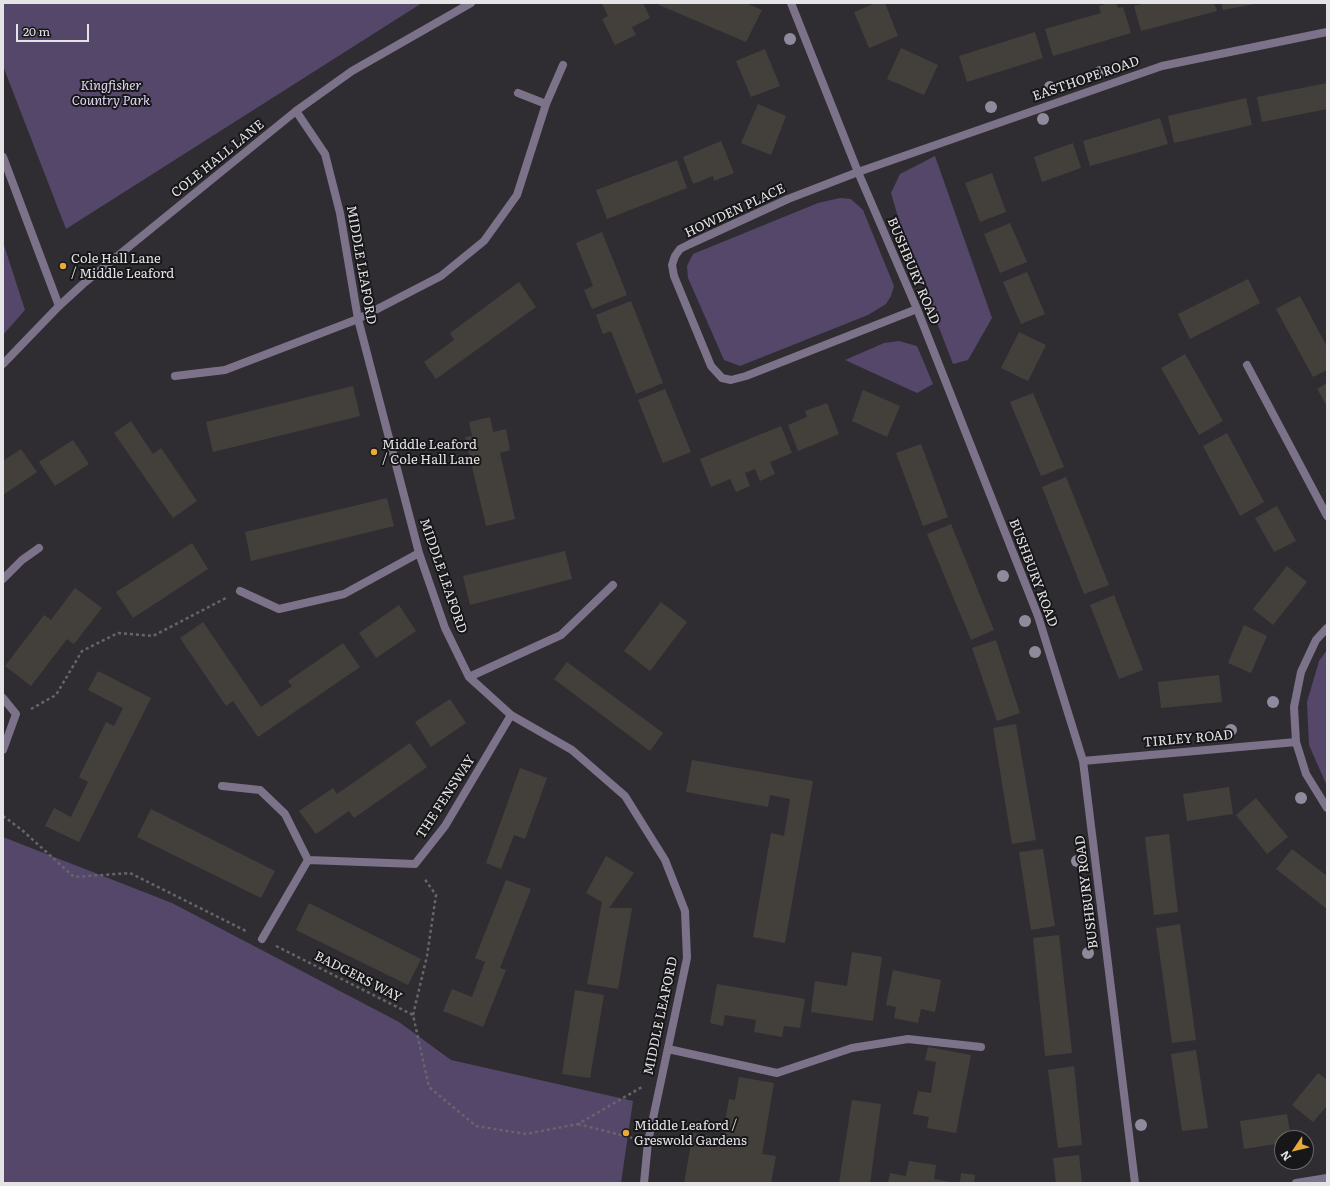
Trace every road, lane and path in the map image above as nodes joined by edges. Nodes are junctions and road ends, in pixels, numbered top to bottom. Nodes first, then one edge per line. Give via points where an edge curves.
1 (471, 3) edge
2 (791, 3) edge
3 (1327, 32) edge
4 (563, 65) dead end
5 (518, 93) dead end
6 (546, 104) junction
7 (296, 111) junction
8 (3, 157) edge
9 (858, 172) junction
10 (59, 306) junction
11 (917, 309) junction
12 (358, 319) junction
13 (3, 364) edge
14 (1247, 365) dead end
15 (175, 376) dead end
16 (1327, 516) edge
17 (39, 548) dead end
18 (419, 553) junction
19 (3, 579) edge
20 (613, 585) dead end
21 (240, 591) joint
22 (1327, 628) edge
23 (470, 677) junction
24 (3, 698) edge
25 (16, 714) junction
26 (511, 714) junction
27 (1296, 742) junction
28 (3, 750) edge
29 (1083, 761) junction
30 (222, 786) dead end
31 (1327, 808) edge
32 (3, 816) edge
33 (308, 860) junction
34 (415, 864) junction
35 (262, 939) junction
36 (413, 1015) junction
37 (981, 1047) dead end
38 (668, 1049) junction
39 (661, 1075) junction
40 (578, 1124) junction
41 (648, 1142) junction
42 (1327, 1178) edge
43 (644, 1183) edge
44 (1134, 1183) edge
45 (1296, 1183) edge

1 - 7 street, COLE HALL LANE via 352,71
2 - 9 street, BUSHBURY ROAD
3 - 9 street, EASTHOPE ROAD via 1162,66
4 - 6 street
5 - 6 street
6 - 12 street via 517,195 484,241 441,276
7 - 10 street, COLE HALL LANE
7 - 12 street, MIDDLE LEAFORD via 325,154 340,213
8 - 10 street
9 - 11 street, BUSHBURY ROAD
9 - 11 street, HOWDEN PLACE via 781,202 685,247 675,256 672,265 674,276 711,366 722,378 731,380 746,376
10 - 13 street, COLE HALL LANE
11 - 29 street, BUSHBURY ROAD via 1038,616
12 - 15 street via 225,370
12 - 18 street, MIDDLE LEAFORD
14 - 16 street
17 - 19 street
18 - 21 street via 344,594 278,609
18 - 23 street, MIDDLE LEAFORD via 445,628
20 - 23 street via 561,635
21 - 25 path via 153,636 118,633 82,651 56,695 25,712
22 - 27 street via 1316,640 1301,672 1294,706
23 - 26 street, MIDDLE LEAFORD
24 - 25 street
25 - 28 street
26 - 34 street, THE FENSWAY via 445,826
26 - 38 street, MIDDLE LEAFORD via 572,750 625,796 665,860 685,911 687,958
27 - 29 street, TIRLEY ROAD
27 - 31 street via 1306,774
29 - 44 street, BUSHBURY ROAD
30 - 33 street via 260,790 285,814
32 - 35 path, BADGERS WAY via 74,877 130,873
33 - 34 street
33 - 35 street
34 - 36 path via 436,895 427,956
35 - 36 path, BADGERS WAY
36 - 40 path, BADGERS WAY via 429,1087 476,1126 526,1134
37 - 38 street via 908,1039 852,1048 777,1073
38 - 39 street, MIDDLE LEAFORD
39 - 40 path, BADGERS WAY
39 - 41 street, MIDDLE LEAFORD
40 - 41 path
41 - 43 street, MIDDLE LEAFORD
42 - 45 street

